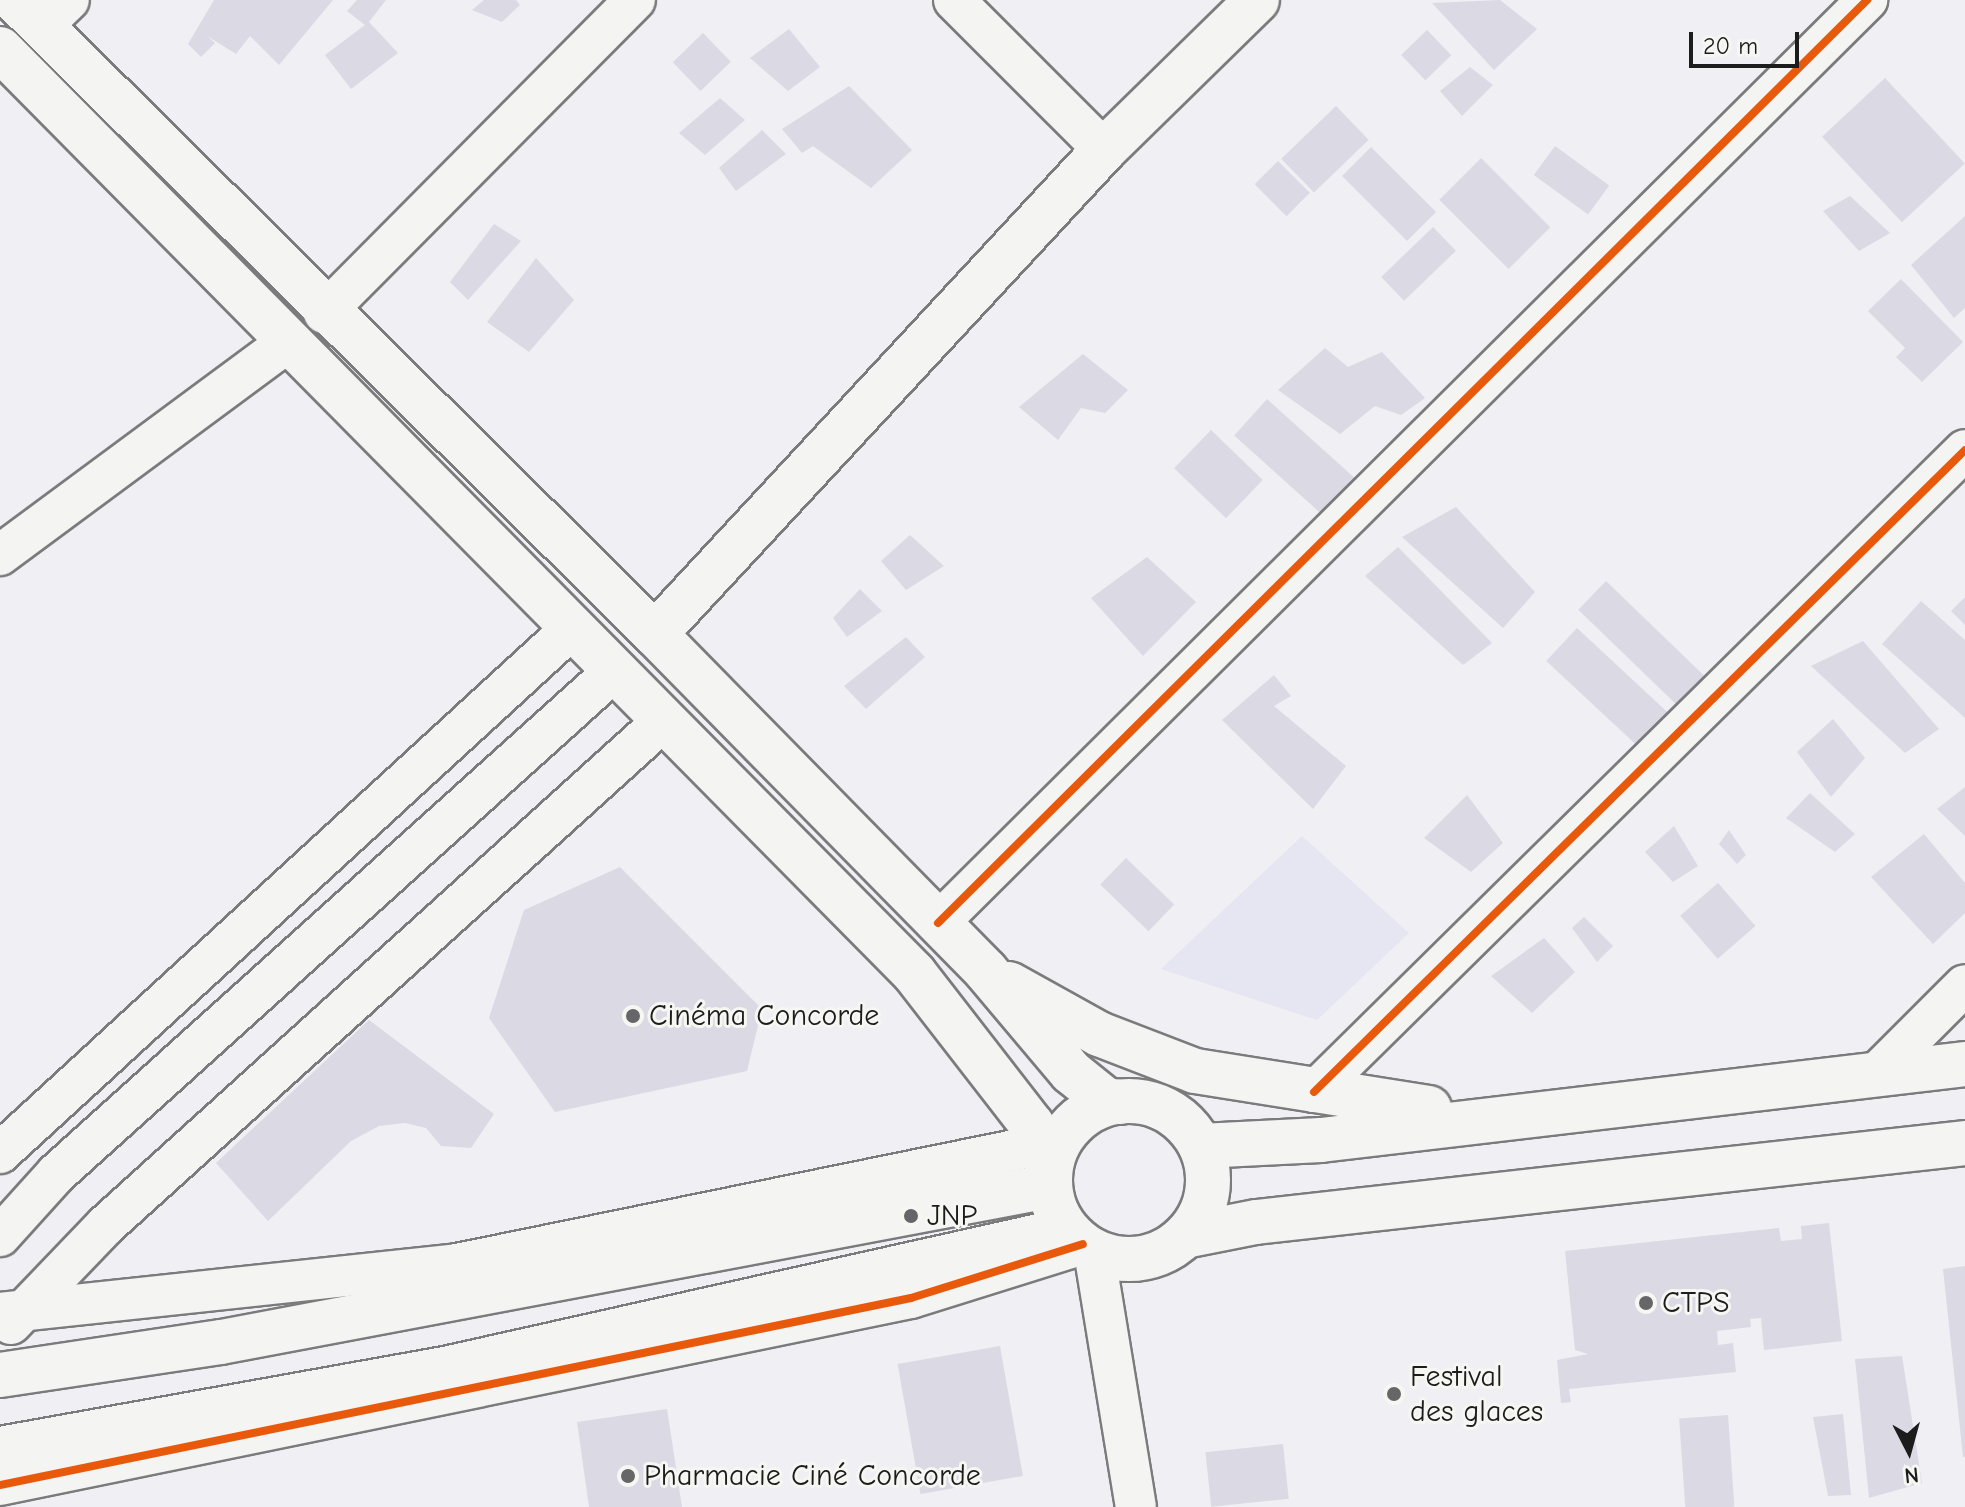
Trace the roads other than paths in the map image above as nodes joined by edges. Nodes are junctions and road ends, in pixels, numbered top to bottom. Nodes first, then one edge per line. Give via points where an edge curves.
1 (635, 0) edge
2 (954, 0) edge
3 (1257, 0) edge
4 (1867, 0) edge
5 (42, 9) edge
6 (6, 67) edge
7 (1104, 150) junction
8 (324, 313) junction
9 (285, 344) junction
10 (1965, 450) edge
11 (0, 555) edge
12 (569, 631) junction
13 (655, 634) junction
14 (611, 674) junction
15 (661, 723) junction
16 (938, 923) junction
17 (986, 971) junction
18 (1965, 985) edge
19 (1965, 1064) edge
20 (1875, 1075) junction
21 (1314, 1092) junction
22 (1120, 1102) junction
23 (1567, 1109) junction
24 (1965, 1143) edge
25 (1201, 1146) junction
26 (0, 1153) edge
27 (1048, 1168) junction
28 (0, 1236) edge
29 (1185, 1236) junction
30 (1081, 1242) junction
31 (6, 1321) edge
32 (0, 1375) edge
33 (0, 1449) edge
34 (0, 1485) edge
35 (1136, 1507) edge

1 - 8 street
2 - 7 street
3 - 7 main road
4 - 16 street
5 - 8 main road
6 - 9 main road
7 - 13 main road
8 - 13 main road
9 - 11 street
9 - 12 main road
10 - 21 street
12 - 14 main road
12 - 26 street
13 - 16 main road
14 - 15 main road
14 - 28 street via 56,1174
15 - 27 main road via 931,991
15 - 31 street
16 - 17 main road
17 - 21 main road via 1150,1057
17 - 22 main road via 1071,1072 1106,1100
18 - 20 street
19 - 20 main road
20 - 23 main road
21 - 23 main road via 1474,1112
22 - 25 main road via 1168,1111
22 - 27 main road via 1071,1126
23 - 25 main road
24 - 29 main road via 1256,1222
25 - 29 main road via 1207,1197
27 - 30 main road
27 - 31 street via 457,1264
27 - 32 main road via 221,1342
29 - 30 main road via 1142,1258
30 - 33 main road via 454,1367
30 - 34 street via 911,1298
30 - 35 street

